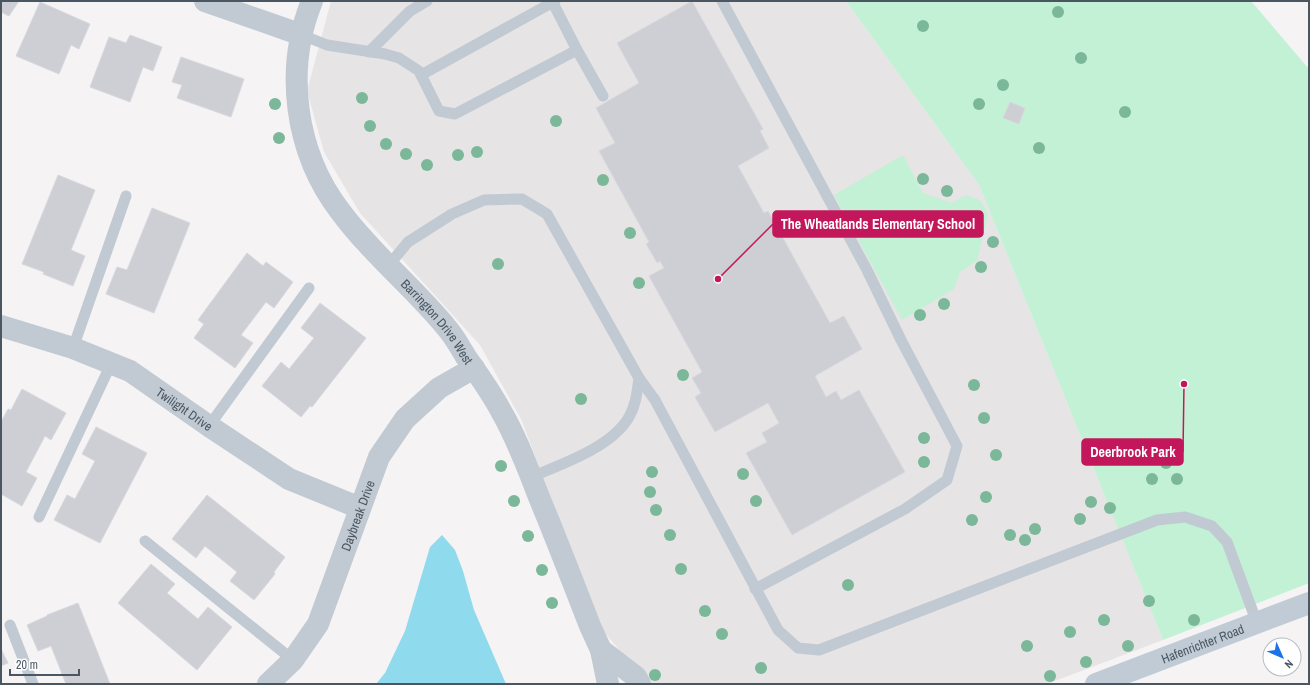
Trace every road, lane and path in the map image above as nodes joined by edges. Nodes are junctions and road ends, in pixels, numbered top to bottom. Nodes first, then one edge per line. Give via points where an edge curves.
1 (205, 1) edge
2 (312, 1) edge
3 (427, 1) edge
4 (553, 1) edge
5 (722, 1) edge
6 (302, 35) junction
7 (577, 50) junction
8 (368, 52) junction
9 (421, 75) junction
10 (603, 96) dead end
11 (126, 196) dead end
12 (389, 265) junction
13 (309, 288) dead end
14 (1, 326) edge
15 (72, 348) junction
16 (111, 364) junction
17 (474, 368) junction
18 (638, 378) junction
19 (209, 426) junction
20 (531, 477) junction
21 (360, 508) junction
22 (39, 517) dead end
23 (145, 541) dead end
24 (755, 589) junction
25 (1309, 603) edge
26 (1257, 623) junction
27 (10, 625) dead end
28 (601, 650) junction
29 (293, 660) junction
30 (33, 684) edge
31 (268, 684) edge
32 (608, 684) edge
33 (640, 684) edge
34 (1096, 684) edge

1 - 6 street
2 - 6 street, Barrington Drive West
3 - 8 lane via 410,11
4 - 7 lane
4 - 9 lane
5 - 24 lane via 867,270 957,446 947,480 905,508
6 - 8 lane via 327,45
6 - 12 street, Barrington Drive West via 297,58 296,97 300,123 312,161 339,210 354,230
7 - 9 lane via 454,114 439,111
7 - 10 lane
8 - 9 lane via 400,58
11 - 15 lane
12 - 17 street, Barrington Drive West via 447,328
12 - 18 lane via 408,242 452,214 484,200 522,199 547,214
13 - 19 lane
14 - 15 street, Twilight Drive
15 - 16 street, Twilight Drive
16 - 19 street, Twilight Drive via 130,371
16 - 22 lane
17 - 20 street, Barrington Drive West via 501,411
17 - 21 street, Daybreak Drive via 439,388 405,418 379,457
18 - 20 lane via 634,405 629,417 616,433 600,445
18 - 24 lane via 655,400
19 - 21 street, Twilight Drive via 289,479
20 - 28 street, Barrington Drive West
21 - 29 street, Daybreak Drive via 318,624
23 - 29 lane
24 - 26 lane via 778,630 798,648 819,650 1157,520 1185,517 1212,526 1227,542
25 - 26 street, Hafenrichter Road
26 - 34 street, Hafenrichter Road
27 - 30 lane
28 - 32 street, Barrington Drive West
28 - 33 street, Barrington Drive West via 636,677
29 - 31 street, Daybreak Drive

